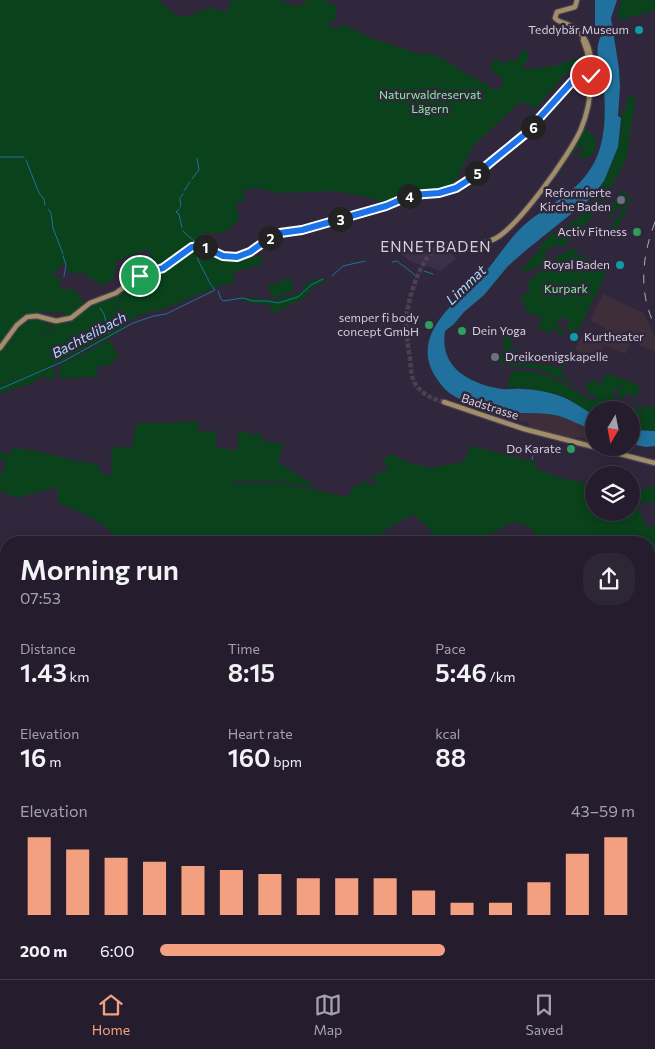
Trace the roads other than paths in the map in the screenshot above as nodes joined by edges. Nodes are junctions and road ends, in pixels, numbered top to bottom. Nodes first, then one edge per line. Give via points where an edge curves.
1 (577, 0) edge
2 (582, 36) junction
3 (588, 68) junction
4 (494, 240) tunnel mouth
5 (0, 348) edge
6 (445, 403) tunnel mouth
7 (585, 444) edge
8 (629, 456) edge
9 (655, 463) edge

1 - 2 main road via 575,7 557,12 555,18
2 - 3 main road via 588,53
2 - 3 main road via 590,49
3 - 4 main road via 591,88 581,131 537,196 508,230
3 - 5 main road via 524,135 456,188 412,195 386,206 302,230 280,233 237,257 223,256 202,246 192,247 163,268 137,277 116,293 90,303 71,318 56,321 27,317
6 - 7 main road, Badstrasse
8 - 9 main road, Badstrasse

